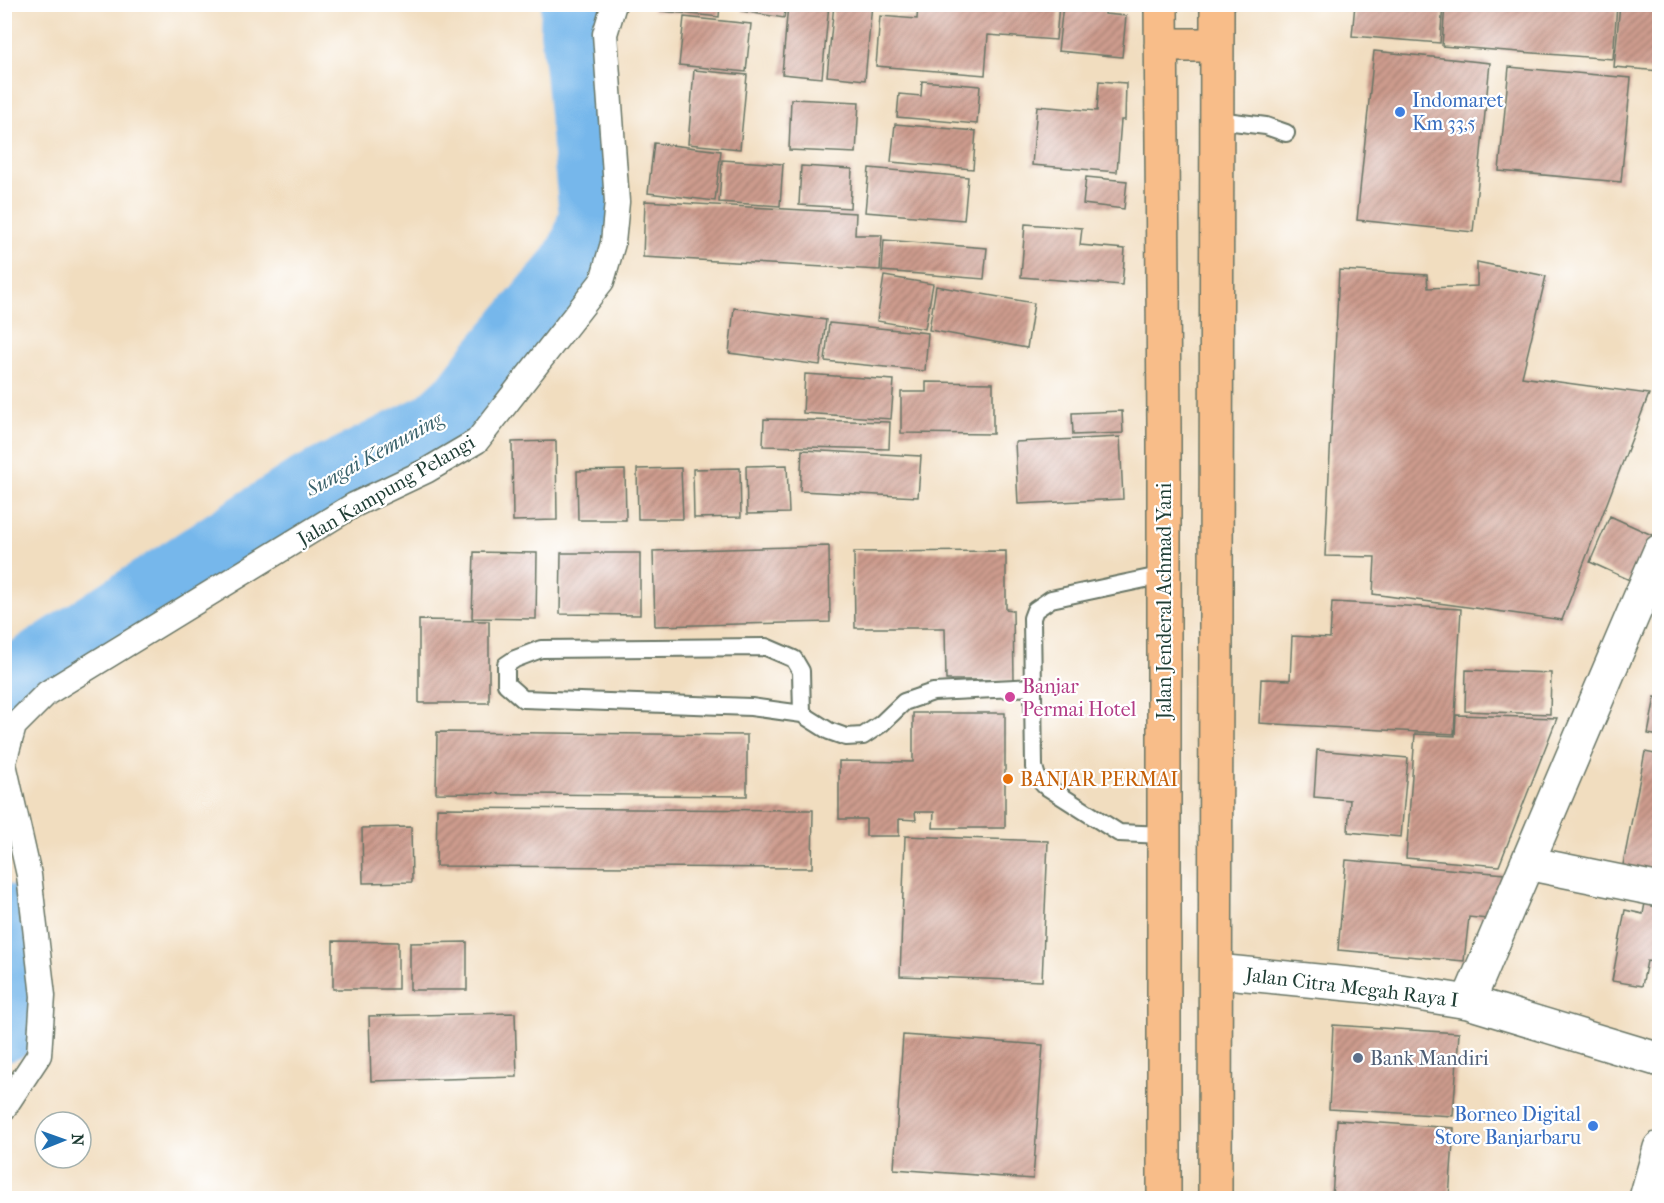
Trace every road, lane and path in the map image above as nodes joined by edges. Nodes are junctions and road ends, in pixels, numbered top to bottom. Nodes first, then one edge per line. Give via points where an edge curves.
1 (614, 4) edge
2 (1161, 4) edge
3 (1217, 4) edge
4 (1161, 45) junction
5 (1217, 45) junction
6 (1217, 120) junction
7 (1286, 133) dead end
8 (1164, 428) junction
9 (1216, 429) junction
10 (1659, 551) edge
11 (1164, 575) junction
12 (1034, 687) junction
13 (802, 714) junction
14 (4, 763) edge
15 (1163, 835) junction
16 (1527, 863) junction
17 (1659, 890) edge
18 (1216, 971) junction
19 (1468, 1002) junction
20 (1659, 1060) edge
21 (4, 1108) edge
22 (1659, 1148) edge
23 (1164, 1198) edge
24 (1215, 1198) edge
25 (1646, 1198) edge

1 - 14 street, Jalan Kampung Pelangi via 605,34 617,202 613,243 602,281 477,441 426,471 354,505 47,693 14,726
2 - 4 highway, Jalan Jenderal Achmad Yani
3 - 5 highway
4 - 5 highway
4 - 8 highway, Jalan Jenderal Achmad Yani
5 - 6 highway
6 - 7 lane via 1266,126
6 - 9 highway
8 - 9 highway
8 - 11 highway, Jalan Jenderal Achmad Yani
9 - 18 highway
10 - 16 street
11 - 12 lane via 1041,604 1032,618
11 - 15 highway, Jalan Jenderal Achmad Yani
12 - 13 lane via 933,692 903,702 863,736 846,737
12 - 15 lane via 1037,777 1119,833
13 - 13 lane via 751,707 522,699 506,684 506,664 541,649 766,647 794,659 801,671
14 - 21 street, Jalan Kampung Pelangi via 29,875 43,996 39,1055
15 - 23 highway, Jalan Jenderal Achmad Yani
16 - 17 street
16 - 19 street
18 - 19 street, Jalan Citra Megah Raya I via 1369,986
18 - 24 highway
19 - 20 street, Jalan Citra Megah Raya I
22 - 25 street

